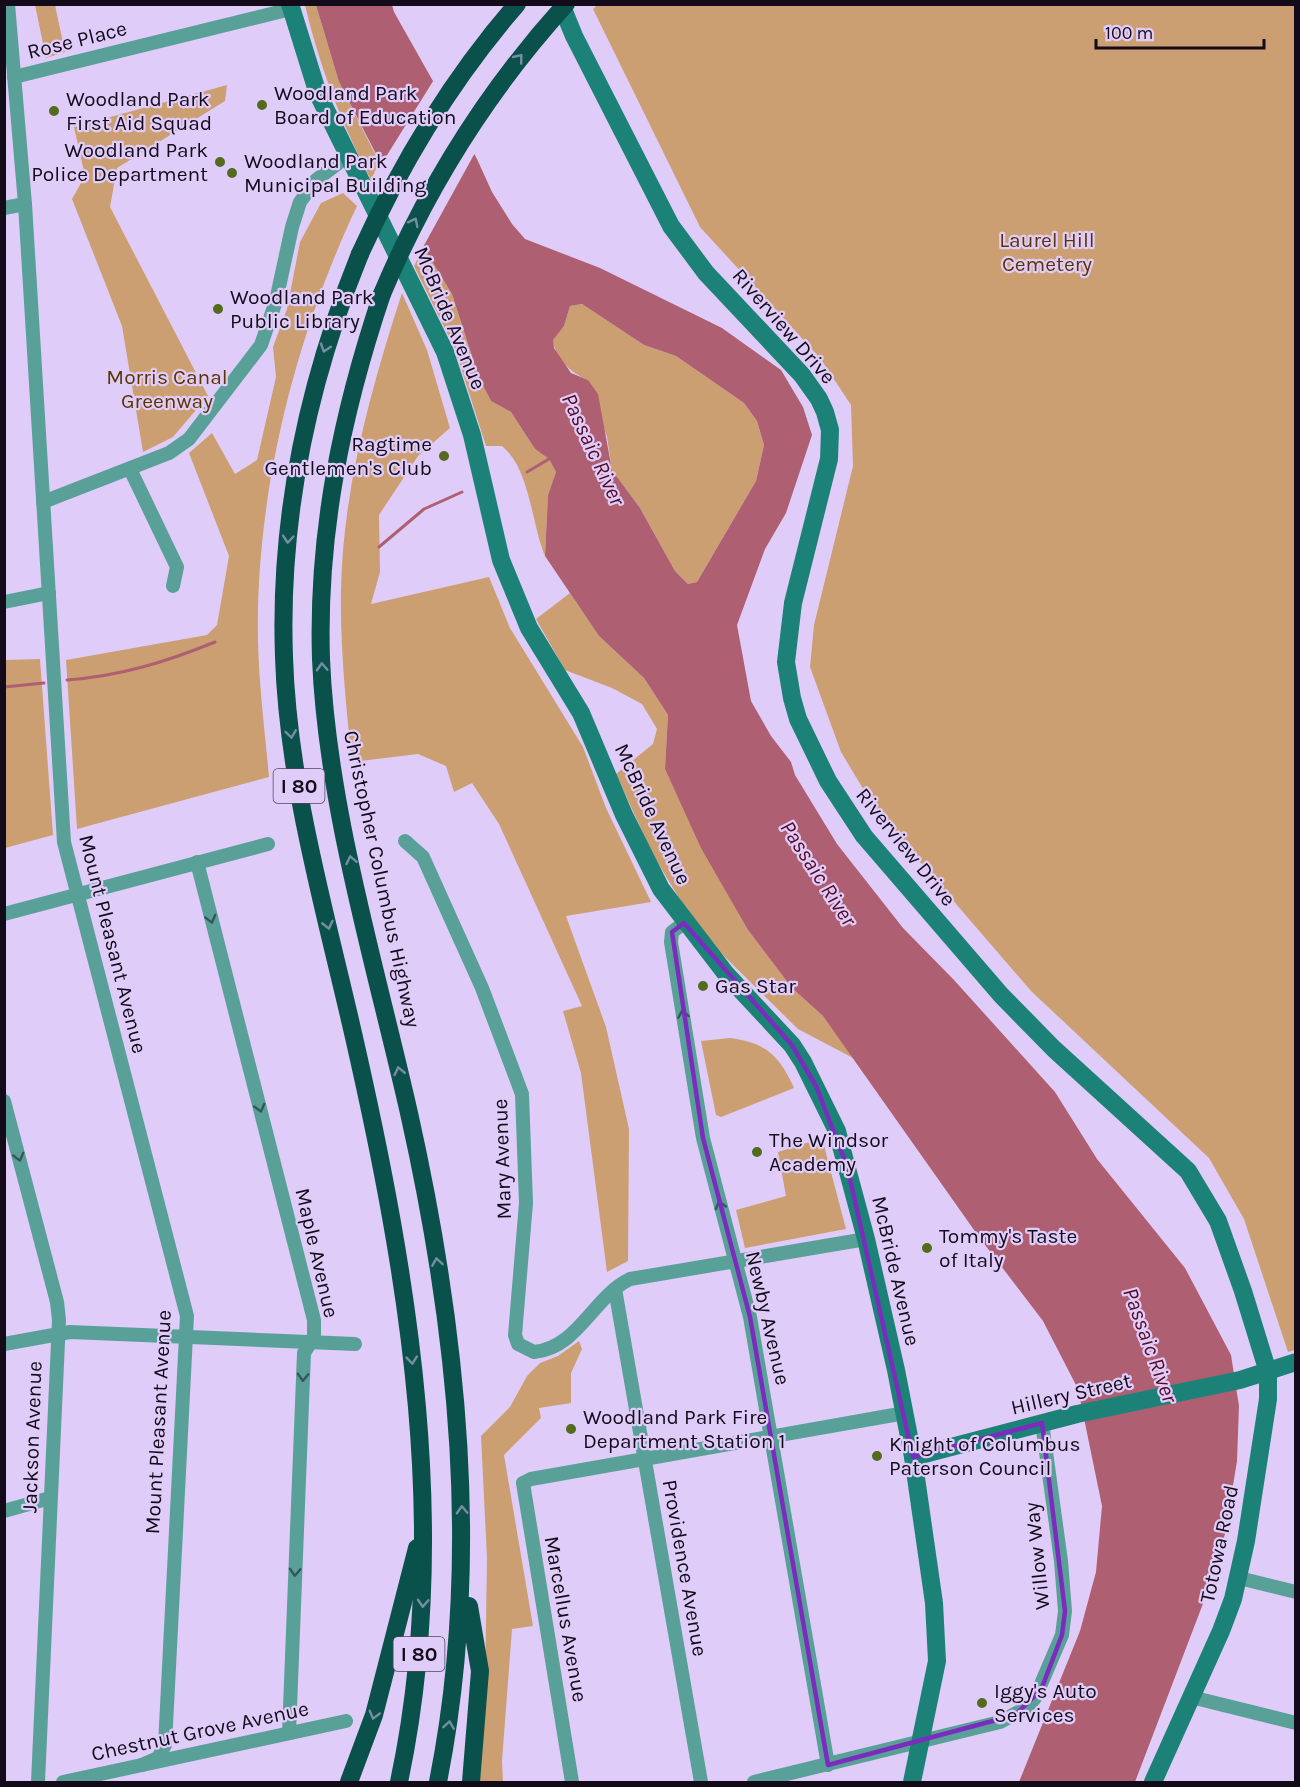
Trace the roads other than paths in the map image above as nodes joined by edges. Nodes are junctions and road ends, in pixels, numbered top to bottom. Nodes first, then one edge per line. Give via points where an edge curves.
1 (8, 4) edge
2 (517, 4) edge
3 (564, 4) edge
4 (290, 7) edge
5 (11, 86) edge
6 (349, 155) junction
7 (25, 204) junction
8 (4, 208) edge
9 (130, 468) junction
10 (43, 502) junction
11 (173, 586) dead end
12 (49, 593) junction
13 (4, 602) edge
14 (405, 841) dead end
15 (268, 844) dead end
16 (197, 862) junction
17 (77, 894) junction
18 (4, 914) edge
19 (684, 922) junction
20 (4, 1101) edge
21 (866, 1239) junction
22 (735, 1262) junction
23 (615, 1289) junction
24 (57, 1334) junction
25 (187, 1336) junction
26 (310, 1342) junction
27 (4, 1344) edge
28 (355, 1344) dead end
29 (1296, 1362) edge
30 (1268, 1372) junction
31 (905, 1413) junction
32 (1042, 1423) junction
33 (771, 1436) junction
34 (914, 1456) junction
35 (645, 1458) junction
36 (50, 1498) junction
37 (4, 1510) edge
38 (424, 1524) junction
39 (462, 1569) junction
40 (1239, 1578) junction
41 (1296, 1592) edge
42 (1191, 1697) junction
43 (346, 1721) dead end
44 (1296, 1723) edge
45 (289, 1733) junction
46 (919, 1744) junction
47 (141, 1765) junction
48 (828, 1765) junction
49 (38, 1782) edge
50 (63, 1782) edge
51 (349, 1782) edge
52 (399, 1782) edge
53 (438, 1782) edge
54 (471, 1782) edge
55 (572, 1782) edge
56 (701, 1782) edge
57 (762, 1782) edge
58 (912, 1782) edge
59 (1153, 1782) edge

1 - 5 street, Mount Pleasant Avenue
2 -> 38 highway, I 80, bridge via 432,117 393,184 360,254 321,361 300,451 287,556 284,664 290,732 304,815 393,1228 416,1401
3 - 30 main road, Riverview Drive via 579,46 671,225 706,273 807,381 825,412 830,430 829,459 793,603 786,662 792,698 817,761 864,836 1001,995 1188,1171 1218,1221
39 -> 3 highway, Christopher Columbus Highway / I 80, bridge via 457,1436 440,1282 417,1152 341,814 322,670 322,583 334,468 351,392 381,294 414,221 454,151 499,84
4 - 5 street, Rose Place
4 - 6 main road, McBride Avenue via 318,94
5 - 7 street, Mount Pleasant Avenue
6 - 9 street via 316,180 300,202 272,317 248,365 189,439 169,453
6 - 19 main road, McBride Avenue via 449,362 480,466 501,560 517,602 581,714 655,879
7 - 8 street
7 - 10 street, Mount Pleasant Avenue
9 - 10 street
9 - 11 street via 177,567
10 - 12 street, Mount Pleasant Avenue
12 - 13 street
12 - 17 street, Mount Pleasant Avenue via 62,822
14 - 23 street, Mary Avenue via 423,857 482,988 522,1094 526,1203 515,1335 518,1344 534,1352 554,1348
15 - 16 street
16 - 17 street
16 -> 26 street, Maple Avenue via 311,1306 315,1332
17 - 18 street
17 - 25 street, Mount Pleasant Avenue via 185,1300
19 - 21 main road, McBride Avenue via 803,1062 837,1131
22 -> 19 street, Newby Avenue via 703,1138 671,942 672,932
20 -> 24 street, Jackson Avenue via 57,1302
21 - 22 street
21 - 31 main road, McBride Avenue
22 - 23 street via 637,1278
22 - 33 street, Newby Avenue via 750,1317
23 - 35 street, Providence Avenue
24 - 25 street
24 - 27 street
24 - 36 street, Jackson Avenue
25 - 26 street
25 - 47 street, Mount Pleasant Avenue via 165,1745 158,1758
26 - 28 street
26 -> 45 street, Maple Avenue via 304,1353
29 - 30 main road
30 - 32 main road, Hillery Street
30 - 40 main road, Totowa Road via 1268,1399
31 - 33 street
31 - 34 main road, McBride Avenue
32 - 34 main road, Hillery Street
32 - 46 street, Willow Way via 1065,1611 1054,1658 1035,1698 1015,1715
33 - 35 street
33 - 48 street, Newby Avenue
34 - 46 main road, McBride Avenue via 937,1636 937,1661
35 - 55 street, Marcellus Avenue via 542,1477 522,1486
35 - 56 street, Providence Avenue
36 - 37 street
36 - 49 street, Jackson Avenue
38 -> 51 highway via 374,1715
38 -> 52 highway, I 80 via 420,1647
53 -> 39 highway, Christopher Columbus Highway / I 80 via 456,1667
39 - 54 highway via 480,1671
40 - 41 street
40 - 42 main road, Totowa Road via 1221,1631
42 - 44 street
42 - 59 main road, Totowa Road
43 - 45 street, Chestnut Grove Avenue
45 - 47 street, Chestnut Grove Avenue
46 - 48 street, Willow Way
46 - 58 main road, McBride Avenue
47 - 50 street, Chestnut Grove Avenue
48 - 57 street, Willow Way

